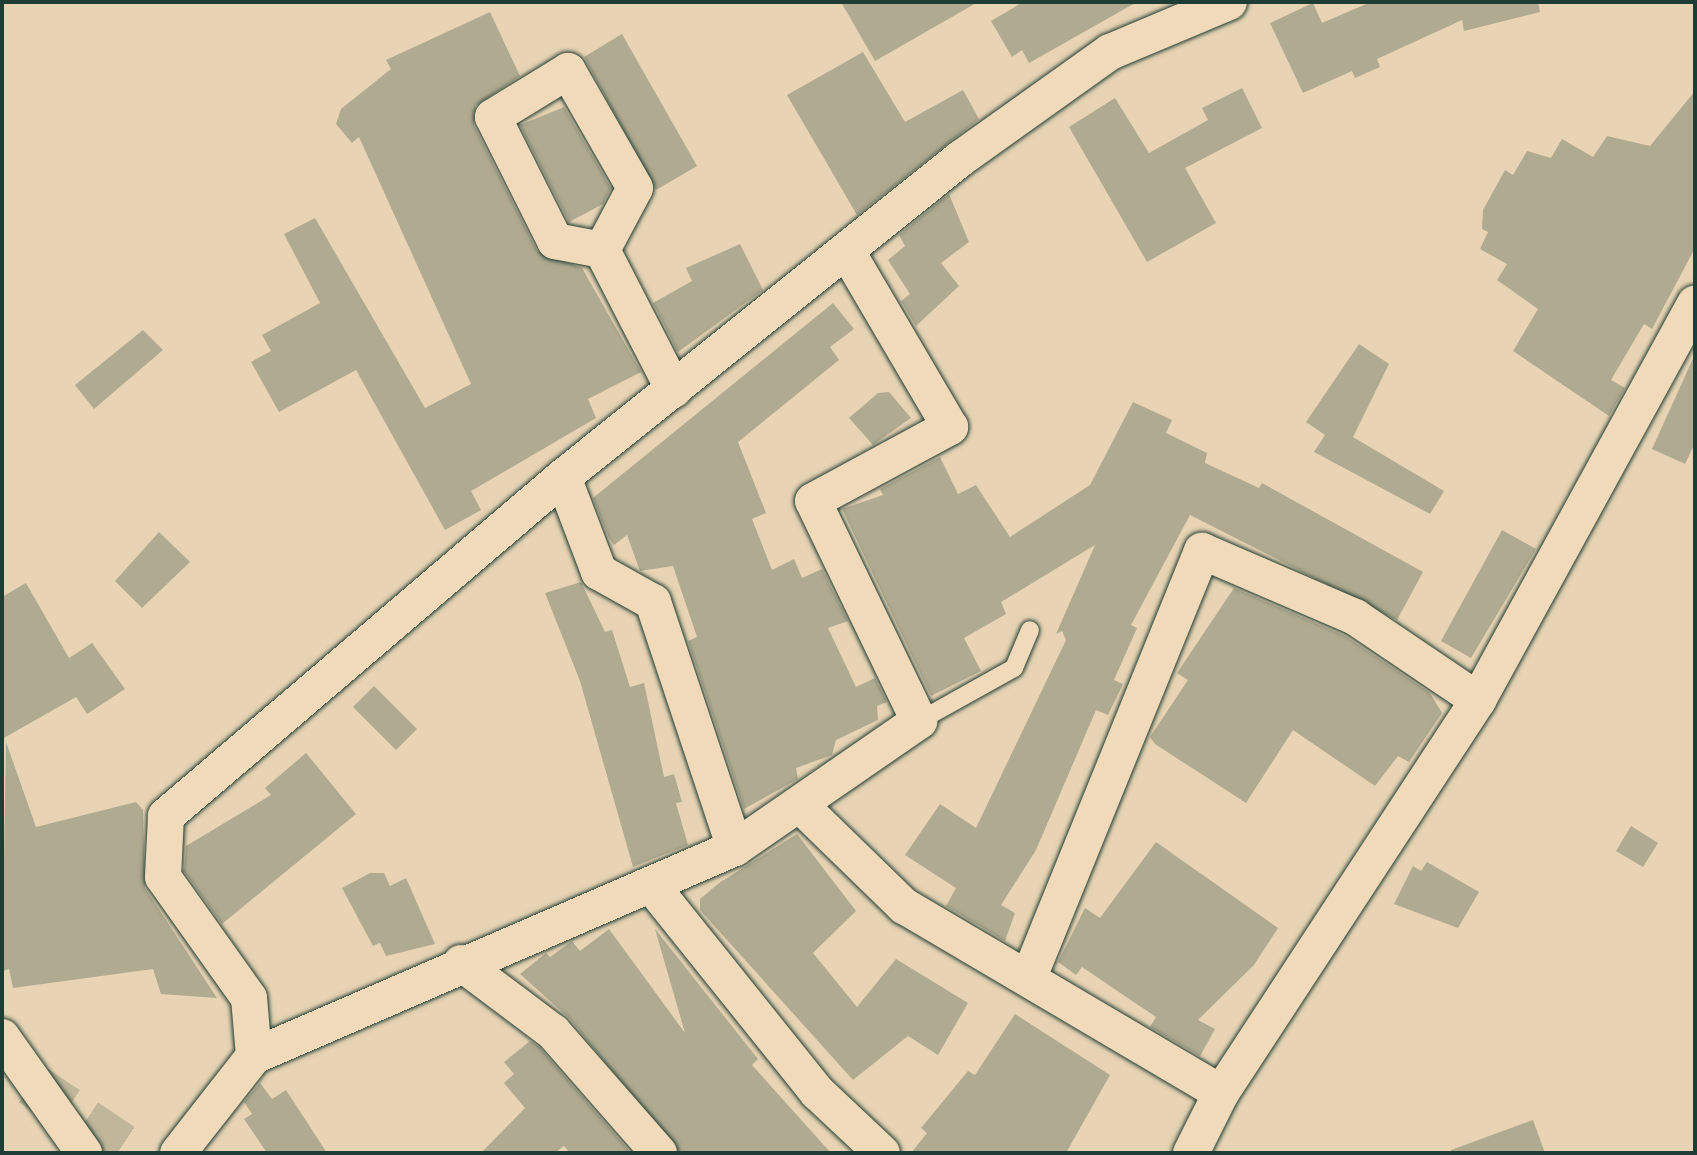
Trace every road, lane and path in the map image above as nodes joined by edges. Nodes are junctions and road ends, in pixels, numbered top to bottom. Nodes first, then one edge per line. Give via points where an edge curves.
1 (1229, 2) edge
2 (602, 250) junction
3 (848, 253) junction
4 (1695, 303) edge
5 (674, 390) junction
6 (563, 477) junction
7 (1030, 630) dead end
8 (1478, 700) junction
9 (919, 721) junction
10 (801, 806) junction
11 (735, 848) junction
12 (652, 886) junction
13 (461, 963) junction
14 (1029, 977) junction
15 (2, 1037) edge
16 (254, 1056) junction
17 (1221, 1093) junction
18 (84, 1153) edge
19 (178, 1153) edge
20 (659, 1153) edge
21 (882, 1153) edge
22 (1191, 1153) edge

1 - 3 street via 1110,52 960,159
2 - 2 street via 555,241 493,117 568,71 635,188
2 - 5 street
3 - 5 street
3 - 9 street via 950,427 813,501
4 - 8 street
5 - 6 street
6 - 11 street via 599,572 653,602
6 - 16 street via 166,816 163,877 180,910 249,998
7 - 9 lane via 1014,668
8 - 14 street via 1355,617 1202,551
8 - 17 street
9 - 10 street
10 - 11 street
10 - 14 street via 904,906 971,951
11 - 12 street
12 - 13 street via 621,892
12 - 21 street via 817,1092
13 - 16 street
13 - 20 street via 553,1032
14 - 17 street
15 - 18 street
16 - 19 street
17 - 22 street

